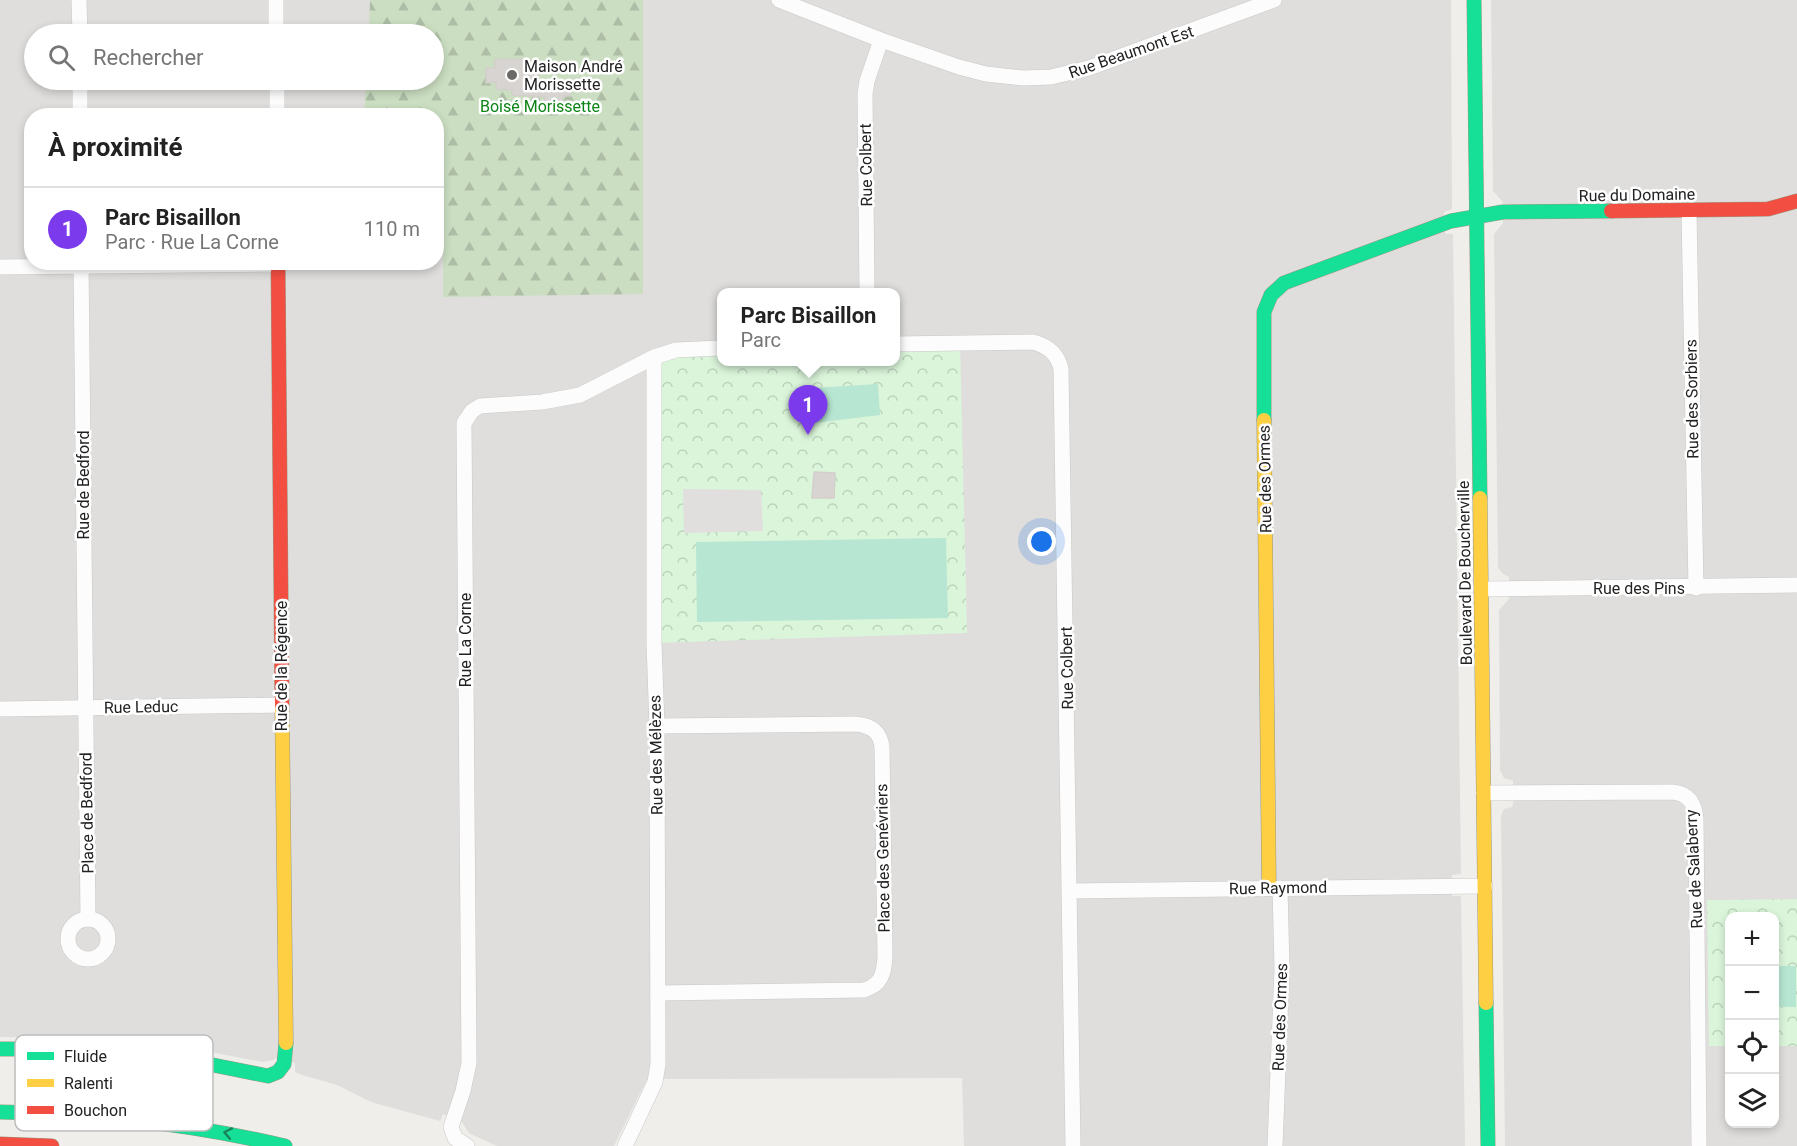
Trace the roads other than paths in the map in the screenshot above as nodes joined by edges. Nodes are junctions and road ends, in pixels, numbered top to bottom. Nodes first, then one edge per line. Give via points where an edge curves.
1 (79, 0) edge
2 (276, 0) edge
3 (779, 0) edge
4 (1274, 0) edge
5 (1474, 0) edge
6 (80, 24) edge
7 (276, 24) edge
8 (881, 40) junction
9 (80, 90) edge
10 (277, 90) edge
11 (80, 108) edge
12 (277, 108) edge
13 (1797, 201) edge
14 (1689, 211) junction
15 (1477, 217) junction
16 (24, 266) edge
17 (0, 267) edge
18 (81, 270) edge
19 (278, 270) edge
20 (867, 288) edge
21 (900, 344) edge
22 (717, 348) edge
23 (654, 357) junction
24 (1797, 585) edge
25 (1696, 588) junction
26 (1482, 589) junction
27 (281, 705) junction
28 (85, 708) junction
29 (0, 709) edge
30 (657, 726) junction
31 (1484, 793) junction
32 (1485, 886) junction
33 (1275, 888) junction
34 (1070, 891) junction
35 (88, 919) dead end
36 (658, 993) junction
37 (0, 1049) edge
38 (15, 1049) edge
39 (213, 1065) edge
40 (0, 1112) edge
41 (15, 1112) edge
42 (213, 1130) edge
43 (0, 1144) edge
44 (52, 1146) edge
45 (285, 1146) edge
46 (467, 1146) edge
47 (625, 1146) edge
48 (1073, 1146) edge
49 (1275, 1146) edge
50 (1488, 1146) edge
51 (1700, 1146) edge

1 - 6 street
2 - 7 street
3 - 8 street, Rue Beaumont Est
4 - 8 street, Rue Beaumont Est via 1089,68 1037,78 974,71
5 - 15 street, Boulevard De Boucherville
8 - 20 street, Rue Colbert via 865,94
9 - 11 street
10 - 12 street
13 - 14 street, Rue du Domaine via 1768,209
14 - 15 street, Rue du Domaine via 1503,212
14 - 25 street, Rue des Sorbiers
15 - 26 street, Boulevard De Boucherville
15 - 33 street, Rue des Ormes via 1451,221 1290,280 1272,293 1264,308
16 - 17 street
18 - 28 street, Rue de Bedford
19 - 27 street, Rue de la Régence
21 - 34 street, Rue Colbert via 1033,342 1048,348 1060,364
22 - 23 street, Rue La Corne via 676,350
23 - 30 street, Rue des Mélèzes
23 - 46 street, Rue La Corne via 580,395 485,405 472,411 464,423 469,1063 451,1124 458,1141
24 - 25 street, Rue des Pins
25 - 26 street, Rue des Pins
26 - 31 street, Boulevard De Boucherville
27 - 28 street, Rue Leduc
27 - 39 street, Rue de la Régence via 286,1057 282,1068 268,1076
28 - 29 street, Rue Leduc
28 - 35 street, Place de Bedford
30 - 36 street, Rue des Mélèzes
30 - 36 street, Place des Genévriers via 855,724 875,731 882,747 885,957 881,978 864,990
31 - 32 street, Boulevard De Boucherville
31 - 51 street, Rue de Salaberry via 1677,792 1692,802 1696,830
32 - 33 street, Rue Raymond
32 - 50 street, Boulevard De Boucherville
33 - 34 street, Rue Raymond
33 - 49 street, Rue des Ormes via 1282,968
34 - 48 street, Rue Colbert
36 - 47 street, Rue des Mélèzes via 657,1076
37 - 38 street, Rue de la Régence
41 -> 40 street
45 -> 42 street
43 - 44 street

